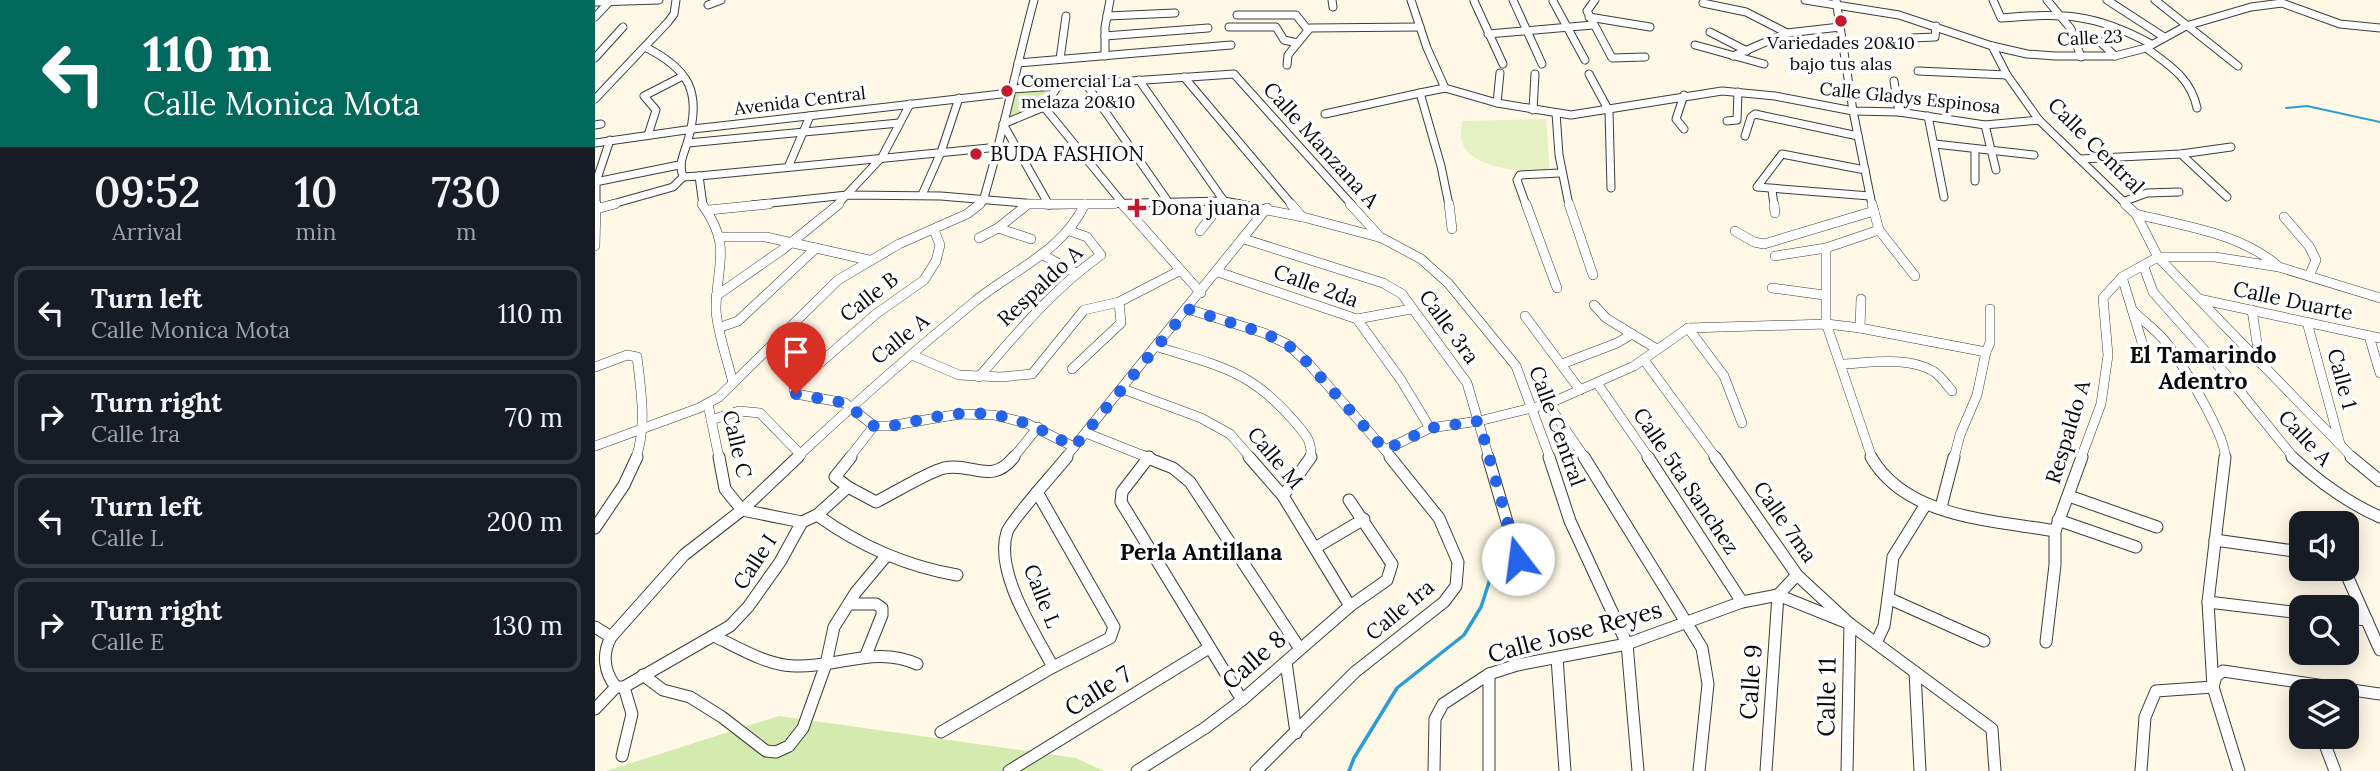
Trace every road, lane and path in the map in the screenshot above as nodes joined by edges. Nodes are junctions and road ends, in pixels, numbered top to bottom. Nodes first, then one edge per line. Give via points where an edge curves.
1 (659, 0) edge
2 (676, 0) edge
3 (710, 0) edge
4 (721, 0) edge
5 (1034, 0) edge
6 (1110, 0) edge
7 (1411, 0) edge
8 (1513, 0) edge
9 (1595, 0) edge
10 (1805, 0) edge
11 (1993, 0) edge
12 (2047, 0) edge
13 (2107, 0) edge
14 (2155, 0) edge
15 (611, 1) edge
16 (1474, 1) edge
17 (1553, 1) edge
18 (2280, 1) edge
19 (595, 2) edge
20 (1703, 3) dead end
21 (1836, 3) edge
22 (1175, 13) dead end
23 (2056, 14) junction
24 (1237, 15) dead end
25 (1066, 16) dead end
26 (1107, 16) junction
27 (595, 17) edge
28 (1589, 17) junction
29 (1593, 25) junction
30 (1936, 26) junction
31 (2186, 26) junction
32 (623, 27) dead end
33 (1229, 27) dead end
34 (1420, 27) junction
35 (1566, 27) junction
36 (1650, 27) dead end
37 (1840, 27) junction
38 (1208, 28) dead end
39 (2380, 28) edge
40 (1308, 30) junction
41 (1527, 31) junction
42 (1710, 32) dead end
43 (1787, 33) junction
44 (1488, 34) junction
45 (1105, 36) junction
46 (2095, 37) dead end
47 (2164, 37) junction
48 (1912, 38) dead end
49 (1297, 43) junction
50 (1231, 45) dead end
51 (1695, 45) dead end
52 (1992, 46) junction
53 (2149, 46) junction
54 (645, 47) junction
55 (1747, 51) junction
56 (1105, 55) junction
57 (1733, 56) junction
58 (2115, 56) junction
59 (1645, 57) dead end
60 (2081, 57) junction
61 (595, 58) edge
62 (1060, 60) junction
63 (1585, 60) dead end
64 (1018, 62) junction
65 (1503, 64) dead end
66 (1542, 64) dead end
67 (1764, 64) dead end
68 (1287, 65) dead end
69 (2238, 66) dead end
70 (1918, 71) dead end
71 (1234, 74) joint
72 (1500, 74) dead end
73 (1535, 74) dead end
74 (1589, 74) dead end
75 (2007, 75) junction
76 (683, 76) junction
77 (1184, 78) junction
78 (1139, 80) junction
79 (1894, 81) dead end
80 (1086, 84) junction
81 (595, 85) edge
82 (606, 85) junction
83 (1058, 86) junction
84 (1445, 89) junction
85 (1010, 91) junction
86 (1738, 92) junction
87 (1420, 93) junction
88 (1684, 95) junction
89 (959, 98) junction
90 (595, 99) edge
91 (1497, 103) junction
92 (909, 104) junction
93 (1044, 107) junction
94 (2197, 108) dead end
95 (1533, 110) junction
96 (1609, 111) junction
97 (1853, 111) junction
98 (1899, 112) junction
99 (1556, 113) junction
100 (1325, 114) dead end
101 (810, 116) junction
102 (1928, 116) junction
103 (2039, 120) junction
104 (1727, 121) dead end
105 (899, 123) junction
106 (1003, 124) junction
107 (1985, 125) junction
108 (693, 129) junction
109 (1683, 129) dead end
110 (804, 132) junction
111 (647, 135) junction
112 (1745, 136) dead end
113 (1858, 136) junction
114 (610, 141) junction
115 (595, 143) edge
116 (688, 143) junction
117 (1935, 145) junction
118 (999, 147) junction
119 (2231, 147) dead end
120 (1975, 150) junction
121 (1994, 151) junction
122 (941, 152) junction
123 (2181, 154) junction
124 (2034, 155) dead end
125 (883, 156) junction
126 (2080, 159) junction
127 (679, 165) junction
128 (789, 165) junction
129 (1865, 170) junction
130 (1996, 170) dead end
131 (1560, 173) junction
132 (699, 176) junction
133 (683, 177) junction
134 (1975, 181) dead end
135 (595, 182) edge
136 (1611, 188) dead end
137 (1772, 190) junction
138 (2179, 192) dead end
139 (847, 195) junction
140 (922, 195) junction
141 (1870, 196) junction
142 (1944, 197) dead end
143 (2227, 197) dead end
144 (1167, 200) junction
145 (983, 201) junction
146 (1120, 201) junction
147 (1224, 201) junction
148 (2125, 201) junction
149 (1028, 204) junction
150 (1086, 204) junction
151 (1049, 205) junction
152 (1267, 208) junction
153 (596, 209) edge
154 (709, 209) junction
155 (1874, 211) junction
156 (1775, 213) dead end
157 (2136, 214) junction
158 (1303, 217) junction
159 (2284, 218) dead end
160 (998, 228) junction
161 (1452, 229) dead end
162 (934, 230) junction
163 (1879, 230) junction
164 (1070, 231) junction
165 (1200, 231) dead end
166 (1735, 231) dead end
167 (721, 237) junction
168 (979, 238) dead end
169 (1031, 239) dead end
170 (1244, 239) junction
171 (1382, 239) junction
172 (795, 242) junction
173 (595, 246) edge
174 (816, 248) junction
175 (1826, 248) junction
176 (1044, 255) junction
177 (1775, 256) dead end
178 (2158, 257) junction
179 (869, 260) junction
180 (2144, 267) junction
181 (2279, 267) junction
182 (1179, 271) junction
183 (1218, 272) junction
184 (1076, 274) junction
185 (1593, 275) dead end
186 (1915, 276) dead end
187 (2309, 276) junction
188 (2122, 277) junction
189 (1557, 288) dead end
190 (1772, 288) dead end
191 (1201, 293) junction
192 (1824, 295) junction
193 (716, 296) junction
194 (2380, 298) edge
195 (1861, 299) dead end
196 (2198, 299) junction
197 (1119, 302) junction
198 (1594, 305) dead end
199 (1188, 309) junction
200 (1411, 309) junction
201 (1990, 309) dead end
202 (2252, 310) junction
203 (2133, 311) junction
204 (1525, 316) dead end
205 (1357, 319) junction
206 (2307, 322) junction
207 (1826, 324) junction
208 (721, 327) junction
209 (1688, 328) junction
210 (1860, 328) junction
211 (1632, 334) junction
212 (2369, 335) junction
213 (2380, 338) edge
214 (1157, 347) junction
215 (1657, 349) junction
216 (1986, 352) junction
217 (2145, 352) dead end
218 (912, 355) junction
219 (1644, 360) junction
220 (2260, 363) junction
221 (1562, 364) junction
222 (1841, 364) junction
223 (595, 367) edge
224 (1072, 369) dead end
225 (2380, 373) edge
226 (979, 377) junction
227 (733, 383) junction
228 (1597, 383) junction
229 (1123, 389) junction
230 (1580, 390) junction
231 (1952, 391) dead end
232 (708, 404) junction
233 (1548, 404) junction
234 (851, 406) junction
235 (1534, 410) junction
236 (711, 420) junction
237 (1479, 421) junction
238 (1742, 423) dead end
239 (874, 426) junction
240 (1038, 427) junction
241 (643, 428) junction
242 (1430, 428) junction
243 (1086, 433) junction
244 (2340, 445) junction
245 (595, 446) edge
246 (1074, 447) junction
247 (1385, 450) junction
248 (801, 455) junction
249 (1149, 457) junction
250 (2380, 481) edge
251 (848, 487) junction
252 (1037, 492) junction
253 (1283, 496) junction
254 (2069, 496) junction
255 (1349, 500) dead end
256 (1926, 504) junction
257 (1941, 507) junction
258 (742, 510) junction
259 (817, 515) junction
260 (2380, 517) edge
261 (1364, 519) junction
262 (803, 522) junction
263 (2057, 526) junction
264 (2157, 527) dead end
265 (595, 528) edge
266 (2215, 540) junction
267 (2136, 547) dead end
268 (1315, 548) junction
269 (2289, 550) edge
270 (887, 555) junction
271 (957, 575) dead end
272 (1797, 575) junction
273 (2349, 581) edge
274 (1525, 583) dead end
275 (1778, 595) junction
276 (1888, 598) junction
277 (1742, 602) junction
278 (2209, 602) junction
279 (851, 604) junction
280 (1350, 606) junction
281 (2289, 612) edge
282 (2359, 619) edge
283 (2367, 620) junction
284 (1689, 623) junction
285 (1850, 624) junction
286 (595, 627) edge
287 (714, 636) junction
288 (1984, 641) dead end
289 (2046, 642) dead end
290 (1876, 643) junction
291 (604, 644) edge
292 (1627, 644) junction
293 (1209, 648) junction
294 (1300, 649) junction
295 (2380, 650) edge
296 (866, 655) junction
297 (1557, 658) junction
298 (1286, 662) junction
299 (826, 664) junction
300 (917, 664) dead end
301 (1053, 667) junction
302 (1915, 672) junction
303 (1489, 674) junction
304 (643, 675) junction
305 (2289, 685) edge
306 (620, 687) junction
307 (2213, 688) junction
308 (2359, 692) edge
309 (2380, 694) edge
310 (1242, 700) junction
311 (595, 709) edge
312 (941, 732) dead end
313 (1296, 733) junction
314 (2327, 749) edge
315 (622, 756) dead end
316 (1009, 771) edge
317 (1137, 771) edge
318 (1256, 771) edge
319 (1434, 771) edge
320 (1489, 771) edge
321 (1565, 771) edge
322 (1638, 771) edge
323 (1699, 771) edge
324 (1766, 771) edge
325 (1847, 771) edge
326 (1920, 771) edge
327 (1995, 771) edge
328 (2141, 771) edge
329 (2239, 771) edge
330 (2335, 771) edge

1 - 15 street
2 - 54 street via 674,14
3 - 4 street via 708,5
5 - 64 street
6 - 26 street
7 - 34 street
8 - 41 street
9 - 28 street via 1588,7
10 - 21 street, Calle 23
11 - 23 street via 2001,18
12 - 23 street
13 - 47 street
14 - 31 street
15 - 19 street
15 - 27 street
16 - 44 street
17 - 35 street
18 - 31 street, Calle 23
18 - 39 street, Calle 23 via 2340,24
20 - 43 street via 1746,12
21 - 30 street, Calle 23
21 - 37 street
22 - 26 street
23 - 53 street via 2117,26
23 - 60 street via 2071,29
24 - 40 street via 1296,15
25 - 62 street
26 - 45 street
28 - 29 street
28 - 36 street
29 - 35 street
29 - 59 street via 1613,59
30 - 48 street via 1935,37
30 - 52 street, Calle 23
31 - 47 street, Calle 23
31 - 69 street
32 - 61 street
33 - 49 street via 1276,26 1284,40
34 - 40 street
34 - 84 street
35 - 41 street
35 - 63 street
37 - 43 street
37 - 97 street
38 - 45 street
40 - 49 street
41 - 44 street
41 - 66 street
42 - 55 street
43 - 55 street
44 - 65 street
45 - 56 street
46 - 58 street
47 - 53 street, Calle 23
49 - 68 street
50 - 56 street
51 - 57 street
52 - 60 street, Calle 23 via 2027,54
52 - 75 street, Calle Central
53 - 58 street, Calle 23
53 - 94 street via 2186,78 2196,93
54 - 76 street via 666,57
54 - 82 street
55 - 57 street
56 - 62 street
57 - 67 street
58 - 60 street, Calle 23
62 - 64 street
64 - 85 street
70 - 75 street
71 - 77 street, Avenida Central
71 - 171 street, Calle Manzana A
72 - 91 street
73 - 95 street
74 - 96 street
75 - 103 street, Calle Central
76 - 108 street via 694,92
76 - 111 street via 644,96 656,110
77 - 78 street, Avenida Central
77 - 158 street
78 - 80 street, Avenida Central
78 - 147 street
79 - 98 street
80 - 83 street, Avenida Central
80 - 144 street
81 - 82 street
82 - 90 street
83 - 85 street, Avenida Central
83 - 93 street
84 - 87 street, Calle Gladys Espinosa
84 - 91 street, Calle Gladys Espinosa
85 - 89 street, Avenida Central
85 - 106 street
86 - 88 street, Calle Gladys Espinosa
86 - 97 street, Calle Gladys Espinosa
86 - 104 street via 1737,120
87 - 100 street, Calle Gladys Espinosa
87 - 161 street via 1448,195
88 - 96 street, Calle Gladys Espinosa
88 - 109 street via 1675,119
89 - 92 street, Avenida Central
89 - 122 street
91 - 95 street, Calle Gladys Espinosa
92 - 101 street, Avenida Central
92 - 105 street
93 - 106 street
93 - 146 street
95 - 99 street, Calle Gladys Espinosa
96 - 99 street, Calle Gladys Espinosa
96 - 136 street
97 - 98 street, Calle Gladys Espinosa
97 - 113 street
98 - 102 street, Calle Gladys Espinosa
99 - 131 street
101 - 108 street, Avenida Central
101 - 110 street
102 - 107 street, Calle Gladys Espinosa
102 - 117 street
103 - 107 street, Calle Gladys Espinosa
103 - 126 street, Calle Central
105 - 110 street
105 - 125 street
106 - 118 street
106 - 151 street
107 - 121 street
108 - 111 street, Avenida Central
108 - 116 street
110 - 116 street
110 - 128 street
111 - 114 street, Avenida Central
112 - 113 street via 1755,114
113 - 129 street
114 - 115 street, Avenida Central
114 - 135 street
116 - 127 street
117 - 120 street
117 - 142 street
118 - 122 street
118 - 145 street
119 - 123 street
120 - 121 street
120 - 134 street
121 - 124 street
121 - 130 street
122 - 125 street
122 - 140 street
123 - 126 street
123 - 143 street
125 - 128 street
125 - 139 street
126 - 148 street, Calle Central
127 - 133 street
127 - 135 street
128 - 132 street
129 - 137 street via 1782,154 1756,187
129 - 141 street
131 - 185 street
131 - 189 street via 1520,175 1517,180
132 - 133 street
132 - 154 street via 702,204
133 - 153 street via 665,190
135 - 153 street
137 - 141 street
137 - 156 street
138 - 148 street via 2147,193
139 - 140 street, Calle Central
139 - 154 street, Calle Central
139 - 172 street
140 - 145 street, Calle Central
141 - 155 street
144 - 146 street, Calle Central
144 - 147 street, Calle Central
145 - 149 street, Calle Central
145 - 162 street
146 - 150 street, Calle Central
146 - 182 street
147 - 152 street, Calle Central
147 - 165 street
148 - 157 street, Calle Central
149 - 151 street, Calle Central
149 - 160 street
150 - 151 street, Calle Central
150 - 164 street, Calle A
152 - 158 street, Calle Central
152 - 170 street, Calle L
153 - 173 street
154 - 167 street
155 - 163 street
155 - 166 street via 1764,244
157 - 178 street, Calle Central
157 - 181 street via 2250,246 2270,256
158 - 171 street, Calle Central
159 - 187 street via 2316,260
160 - 168 street
160 - 169 street
162 - 179 street
162 - 234 street, Calle B via 939,248 926,276 849,336 794,390
163 - 175 street
163 - 186 street
164 - 176 street, Calle A
164 - 184 street, Respaldo A via 1087,237 1101,253
167 - 172 street
167 - 193 street
170 - 183 street, Calle L
170 - 200 street, Calle 3ra via 1394,288
171 - 235 street, Calle Central via 1421,259 1448,283 1516,366
172 - 174 street
172 - 193 street
174 - 179 street
174 - 208 street via 738,321
175 - 177 street
175 - 192 street
176 - 184 street
176 - 218 street, Calle A via 988,290
178 - 180 street
178 - 181 street via 2215,257
178 - 196 street, Calle Central
179 - 227 street via 838,280
180 - 188 street
180 - 260 street, Calle A via 2153,292 2285,450 2320,483
181 - 187 street
182 - 191 street
182 - 197 street
183 - 191 street, Calle L
183 - 205 street, Calle 2da
184 - 226 street, Respaldo A via 1031,316
187 - 194 street
188 - 203 street
188 - 254 street, Respaldo A via 2103,298 2108,355 2101,404
190 - 192 street
191 - 199 street, Calle L
192 - 207 street
193 - 208 street
195 - 210 street
196 - 202 street, Calle Duarte
196 - 220 street, Calle Central
197 - 224 street via 1121,323
197 - 226 street via 1084,310 1036,370 1025,375
198 - 211 street
199 - 214 street, Calle L
199 - 247 street, Calle 1ra via 1287,344
200 - 205 street
200 - 237 street, Calle 3ra via 1467,383
201 - 216 street
202 - 206 street, Calle Duarte
202 - 220 street
203 - 217 street
203 - 266 street via 2165,341 2226,449
204 - 221 street
205 - 242 street, Calle 2da
206 - 212 street, Calle Duarte
206 - 244 street, Calle 1
207 - 209 street
207 - 210 street
207 - 222 street
208 - 227 street
209 - 215 street
209 - 238 street via 1724,376
210 - 216 street
211 - 215 street
211 - 221 street
212 - 213 street, Calle Duarte
212 - 225 street
214 - 229 street, Calle L
214 - 253 street via 1234,372 1260,386 1308,438 1310,459
215 - 219 street
216 - 257 street
218 - 226 street via 959,375
218 - 234 street, Calle A
219 - 228 street
219 - 272 street, Calle 7ma
220 - 244 street, Calle Central
221 - 230 street
222 - 231 street via 1918,366 1934,372
222 - 256 street via 1861,435 1881,476 1900,492
223 - 241 street via 627,355 637,358
227 - 232 street
228 - 230 street
228 - 277 street, Calle 5ta Sanchez
229 - 243 street, Calle L
229 - 253 street, Calle M via 1201,418 1230,434
230 - 233 street
232 - 236 street, Calle C
232 - 241 street
233 - 235 street
233 - 284 street
234 - 239 street
234 - 248 street, Calle A
235 - 237 street
235 - 292 street, Calle Central via 1570,521
236 - 248 street via 739,411 760,413
236 - 258 street, Calle C via 725,489
237 - 242 street
237 - 274 street, Calle 3ra
239 - 240 street via 981,411
239 - 251 street via 835,477
240 - 246 street
240 - 251 street via 1013,461 993,472 946,468 876,502
241 - 245 street
241 - 265 street via 637,464
242 - 247 street
243 - 246 street, Calle L
243 - 249 street
244 - 250 street, Calle Central
246 - 252 street, Calle L
247 - 313 street, Calle 1ra via 1439,518 1458,562 1456,586 1444,602 1355,672
248 - 258 street, Calle A
249 - 293 street via 1122,492 1121,502
249 - 294 street via 1190,482
251 - 259 street, Calle I
252 - 301 street, Calle L via 1007,531 1005,543 1014,588
252 - 301 street via 1114,627 1110,638
253 - 268 street, Calle M
254 - 263 street, Respaldo A
254 - 264 street
255 - 261 street
256 - 257 street
256 - 276 street via 1893,558
257 - 263 street
258 - 262 street, Calle C
258 - 291 street, Calle A via 671,567
259 - 262 street, Calle I
259 - 270 street
261 - 268 street
261 - 280 street, Calle 8 via 1392,564 1391,573
262 - 287 street, Calle I via 748,607
263 - 267 street
263 - 289 street
266 - 269 street
266 - 278 street
268 - 280 street, Calle M
270 - 271 street via 925,571
270 - 279 street
272 - 275 street
272 - 285 street, Calle 7ma
273 - 283 street
275 - 277 street, Calle Jose Reyes
275 - 285 street
275 - 324 street, Calle 9
276 - 288 street
276 - 290 street
277 - 284 street, Calle Jose Reyes
278 - 281 street
278 - 307 street
279 - 296 street via 882,608
279 - 299 street via 834,627
280 - 294 street, Calle 8
282 - 283 street
283 - 295 street
284 - 292 street, Calle Jose Reyes
284 - 323 street via 1707,665
285 - 290 street, Calle 7ma
285 - 325 street, Calle 11
286 - 291 street
287 - 299 street via 754,656 793,666
287 - 304 street, Calle I
290 - 302 street, Calle 7ma
291 - 306 street via 610,682
292 - 297 street, Calle Jose Reyes
292 - 322 street, Calle Central
293 - 310 street
293 - 316 street, Calle 7
294 - 298 street, Calle 8
296 - 299 street
296 - 300 street via 890,654
297 - 303 street, Calle Jose Reyes
297 - 321 street
298 - 310 street, Calle 8
298 - 313 street
299 - 304 street via 803,728 789,746 776,752 766,751 690,697 663,690
301 - 312 street
302 - 326 street
302 - 327 street, Calle 7ma via 1992,729
303 - 319 street, Calle Jose Reyes via 1443,704 1435,719
303 - 320 street
304 - 306 street, Calle I
305 - 307 street via 2223,671
306 - 311 street, Calle I
306 - 315 street via 632,713
307 - 328 street via 2156,691 2150,696
307 - 329 street
308 - 309 street
310 - 317 street, Calle 8
313 - 318 street, Calle 1ra
314 - 330 street

